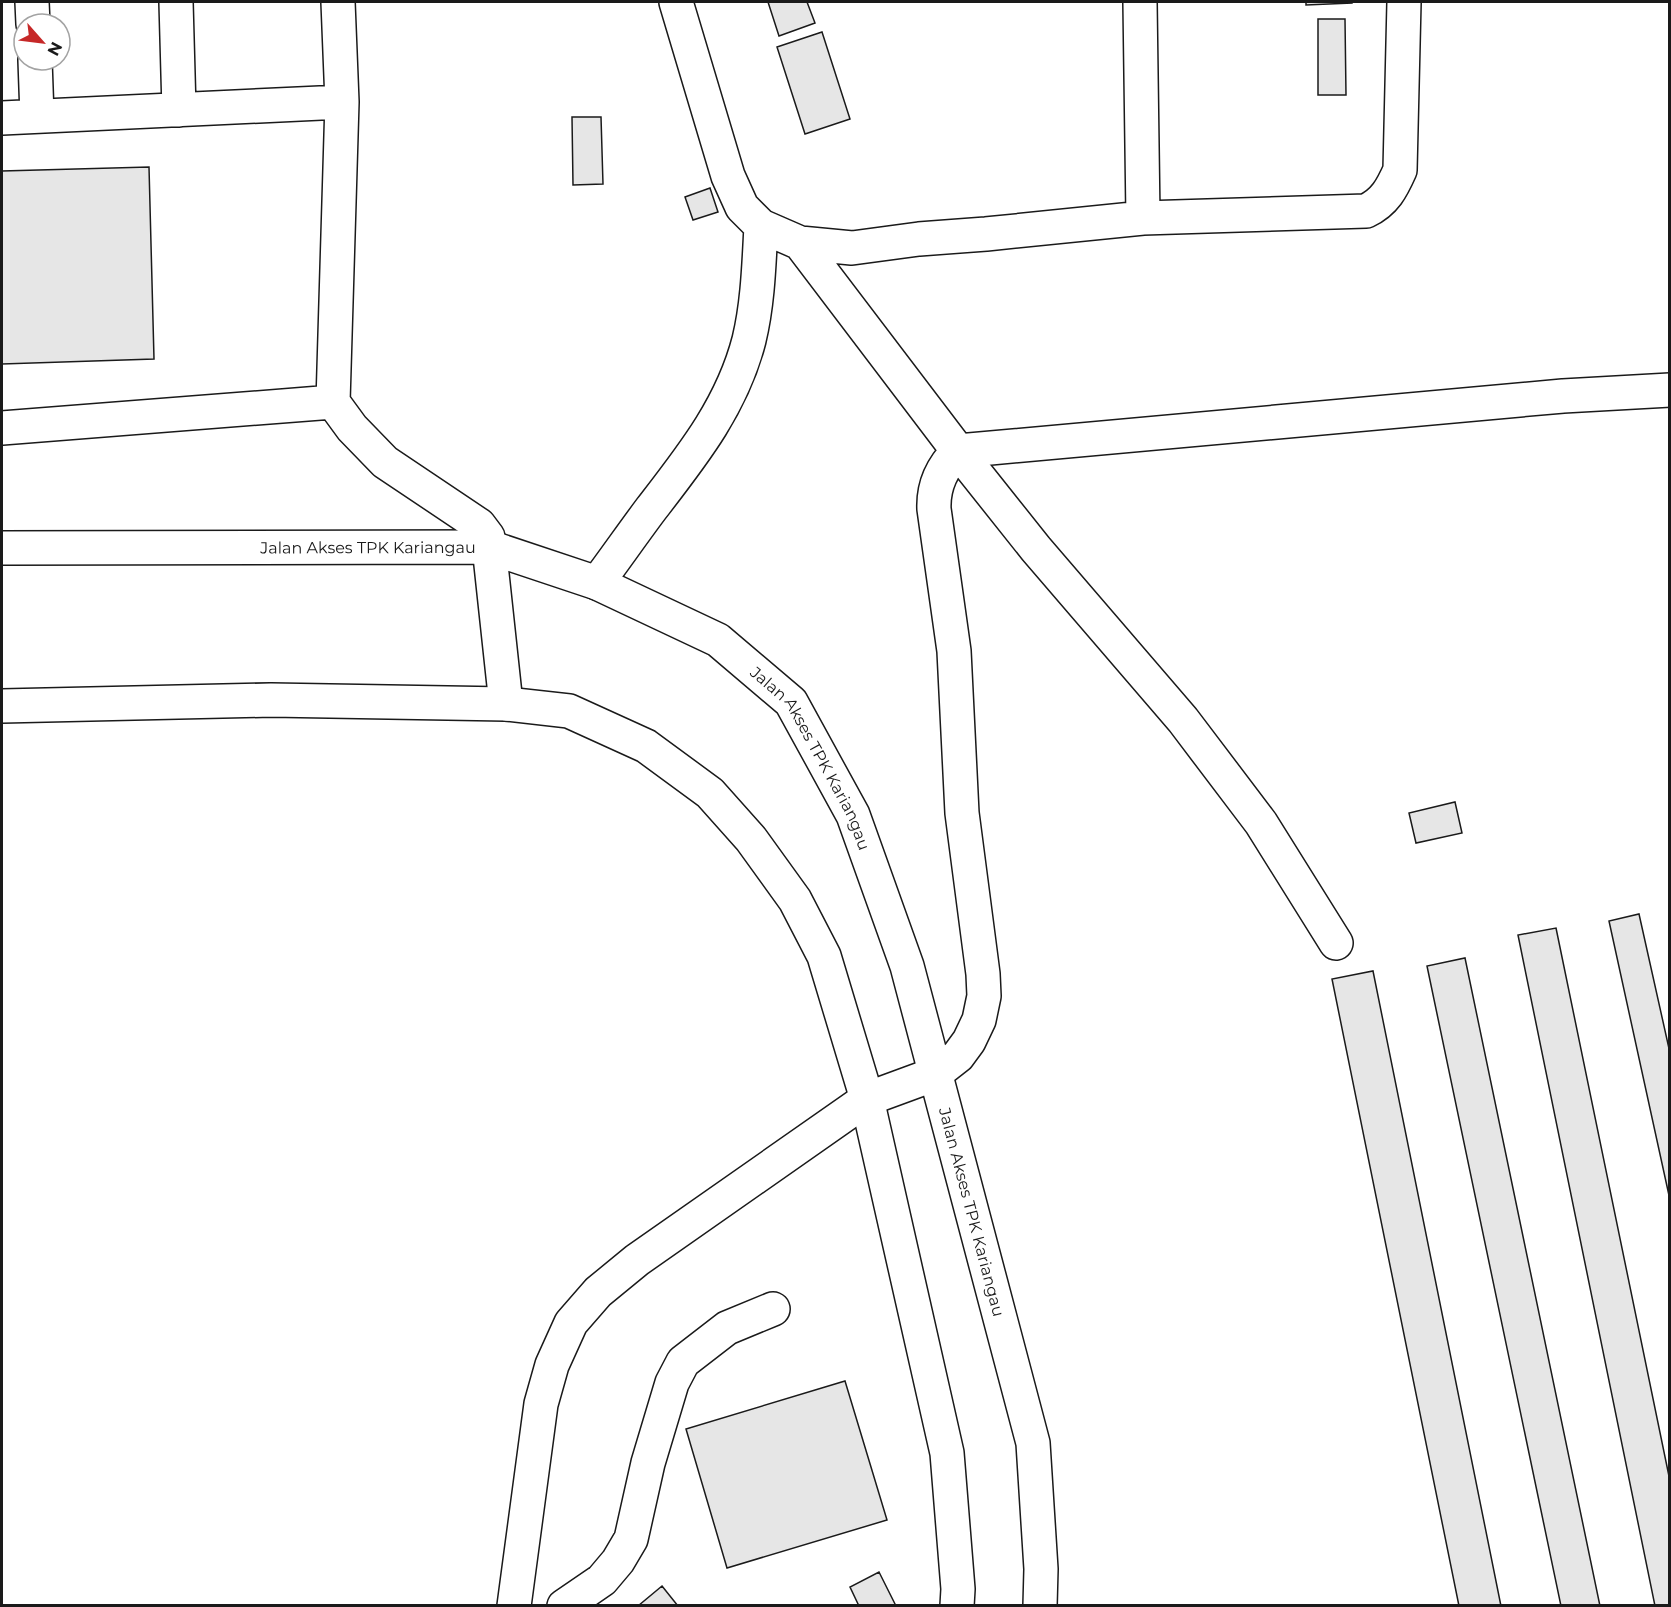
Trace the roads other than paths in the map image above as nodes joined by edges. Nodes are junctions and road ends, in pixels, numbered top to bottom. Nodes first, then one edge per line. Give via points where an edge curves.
1 (176, 2) edge
2 (338, 2) edge
3 (676, 2) edge
4 (1140, 2) edge
5 (1404, 2) edge
6 (35, 72) edge
7 (342, 102) junction
8 (179, 110) junction
9 (37, 116) junction
10 (2, 118) edge
11 (1143, 218) junction
12 (761, 226) junction
13 (800, 243) junction
14 (1670, 390) edge
15 (333, 402) junction
16 (2, 429) edge
17 (958, 450) junction
18 (489, 547) junction
19 (2, 548) edge
20 (597, 583) junction
21 (506, 704) junction
22 (2, 706) edge
23 (1336, 943) dead end
24 (935, 1074) junction
25 (867, 1099) junction
26 (773, 1310) dead end
27 (514, 1605) edge
28 (564, 1605) edge
29 (957, 1605) edge
30 (1040, 1605) edge

1 - 8 main road
2 - 7 main road
3 - 12 main road via 728,176 742,207
4 - 11 main road
5 - 11 main road via 1400,170 1391,190 1378,205 1366,211
6 - 9 main road
7 - 8 main road
7 - 15 main road
8 - 9 main road
9 - 10 main road
11 - 13 main road via 852,248
12 - 13 main road
12 - 20 main road via 750,339 720,414
13 - 17 main road
14 - 17 main road via 1563,396
15 - 16 main road
15 - 18 main road via 385,462 479,525 488,537
17 - 23 main road via 1036,549 1183,720 1261,823
17 - 24 main road via 945,463 934,496 934,509 954,651 962,813 984,996 969,1041 958,1056
18 - 19 main road, Jalan Akses TPK Kariangau
18 - 20 main road, Jalan Akses TPK Kariangau
18 - 21 main road
20 - 24 main road, Jalan Akses TPK Kariangau via 718,640 790,702 853,815 907,966
21 - 22 main road via 271,700
21 - 25 main road via 569,711 646,746 710,793 751,839 795,900 824,956
24 - 25 main road
24 - 30 main road, Jalan Akses TPK Kariangau via 1033,1443
25 - 27 main road via 637,1260 598,1292 571,1323 552,1365 541,1404
25 - 29 main road via 947,1453
26 - 28 main road via 727,1328 683,1362 672,1383 648,1463 631,1539 602,1580

